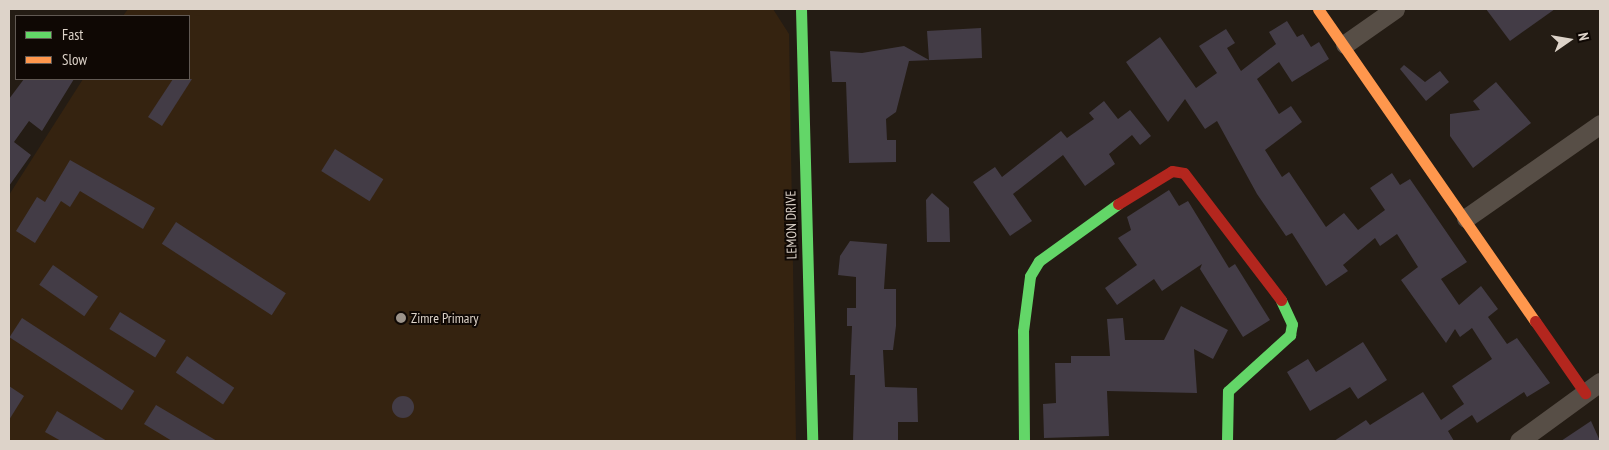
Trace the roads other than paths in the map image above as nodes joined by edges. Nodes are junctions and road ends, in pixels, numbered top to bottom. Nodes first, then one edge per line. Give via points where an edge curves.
1 (801, 9) edge
2 (1318, 9) edge
3 (1395, 9) edge
4 (1346, 44) junction
5 (1600, 124) edge
6 (1466, 218) junction
7 (1593, 388) edge
8 (812, 441) edge
9 (1024, 441) edge
10 (1227, 441) edge
11 (1519, 441) edge

1 - 8 street, LEMON DRIVE
2 - 4 street
3 - 4 street
4 - 6 street
5 - 6 street
6 - 7 street
7 - 11 street
9 - 10 street via 1022,331 1030,276 1039,262 1093,220 1172,171 1184,173 1195,186 1288,310 1292,324 1290,335 1228,391

